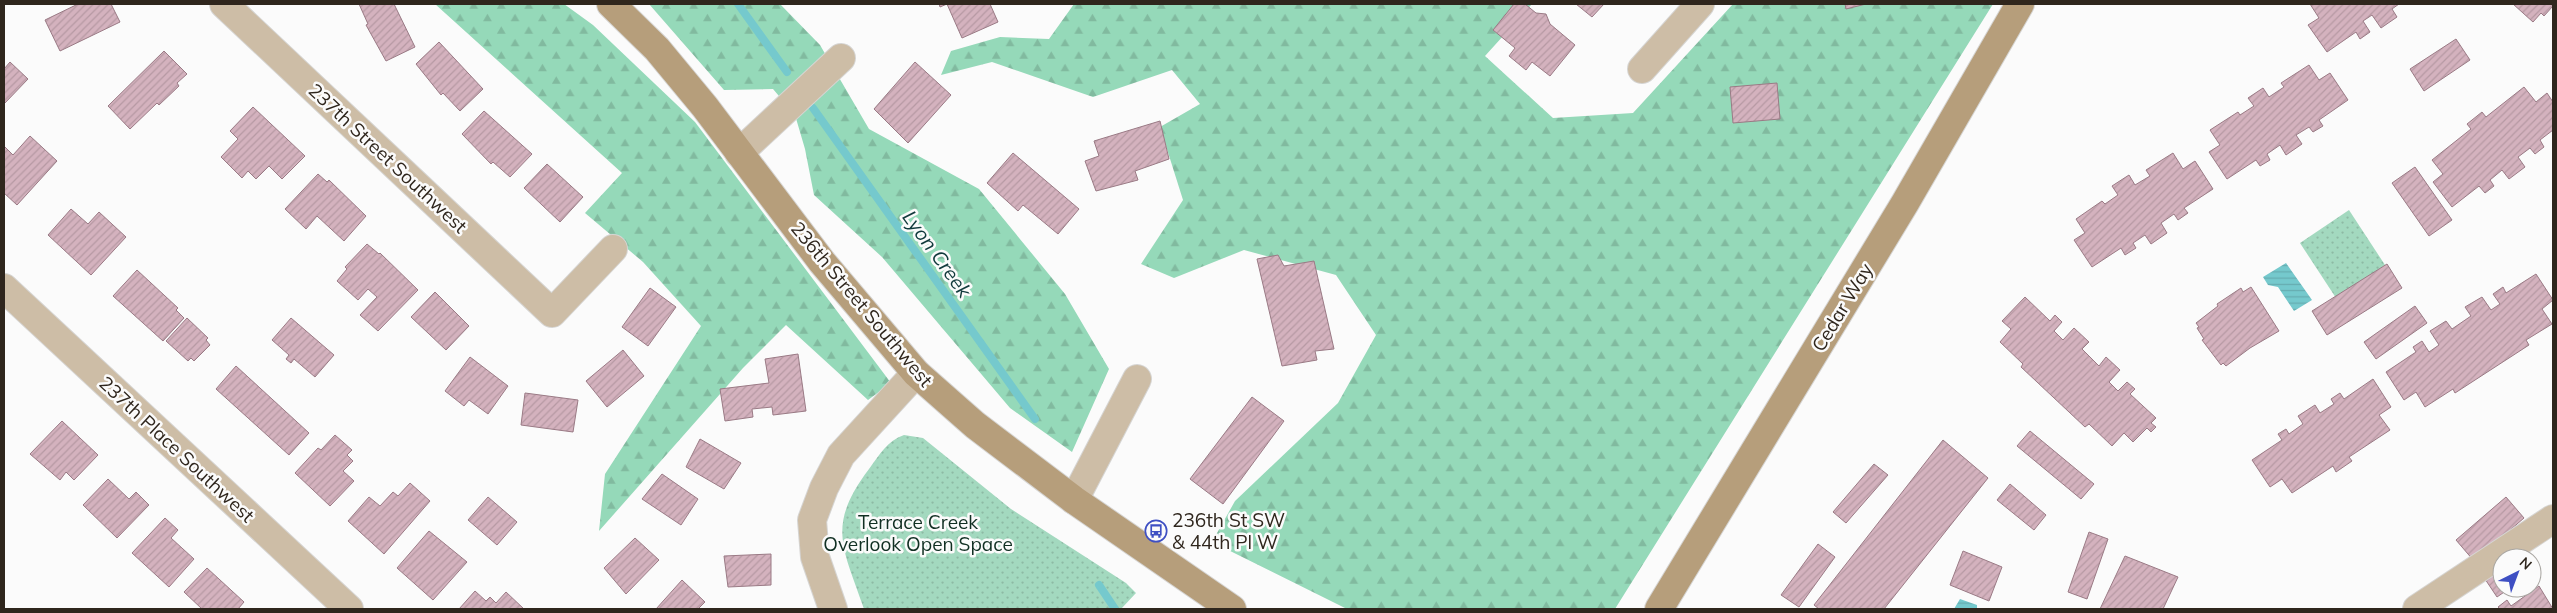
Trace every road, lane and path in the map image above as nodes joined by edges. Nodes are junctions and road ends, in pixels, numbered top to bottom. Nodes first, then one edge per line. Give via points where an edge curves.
1 (224, 4) edge
2 (611, 4) edge
3 (1700, 4) edge
4 (2020, 4) edge
5 (841, 58) dead end
6 (1642, 68) dead end
7 (739, 153) junction
8 (613, 249) dead end
9 (4, 288) edge
10 (916, 373) junction
11 (1137, 379) dead end
12 (1074, 500) junction
13 (2553, 519) edge
14 (349, 609) edge
15 (833, 609) edge
16 (1232, 609) edge
17 (1659, 609) edge
18 (2417, 609) edge

1 - 8 street, 237th Street Southwest via 552,313
2 - 7 main road, 236th Street Southwest via 657,49
3 - 6 street
4 - 17 main road, Cedar Way
5 - 7 street
7 - 10 main road, 236th Street Southwest via 822,262
9 - 14 street, 237th Place Southwest
10 - 12 main road, 236th Street Southwest via 975,425
10 - 15 street via 841,455 812,520 815,557
11 - 12 street
12 - 16 main road, 236th Street Southwest
13 - 18 street

